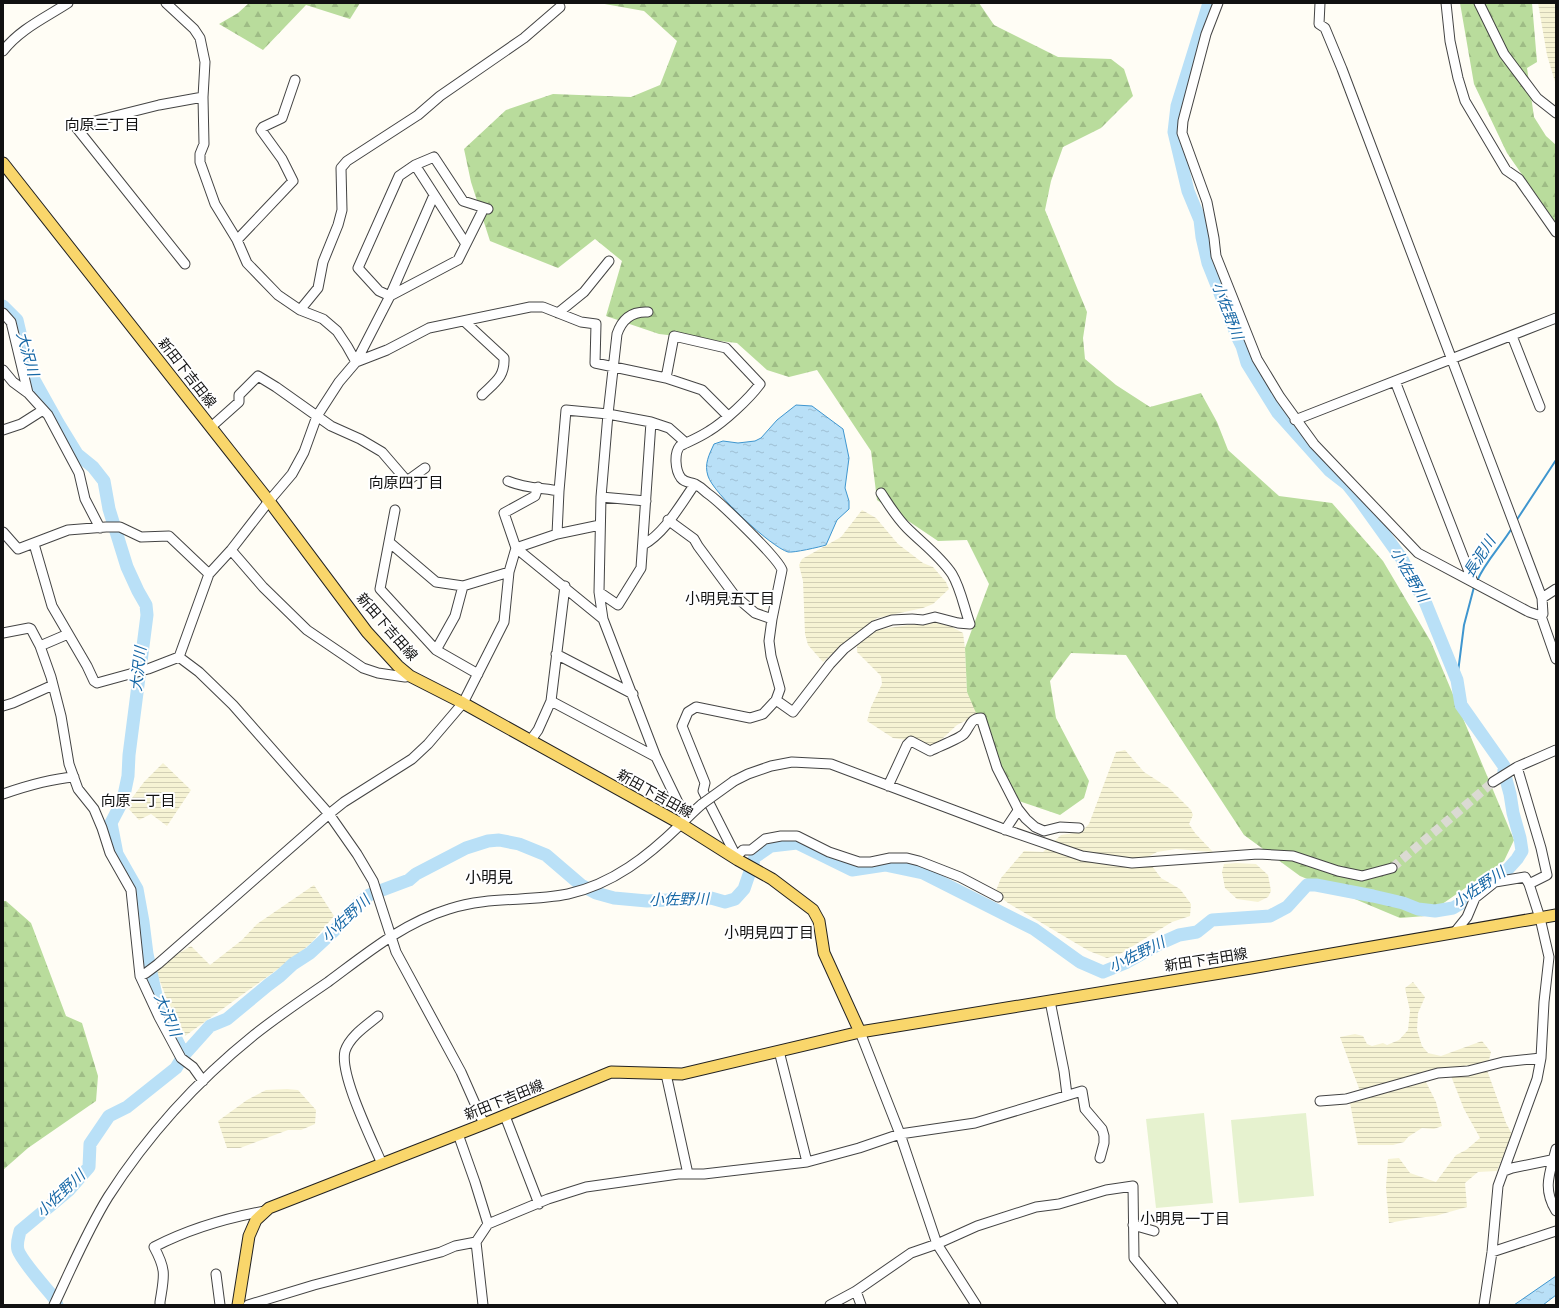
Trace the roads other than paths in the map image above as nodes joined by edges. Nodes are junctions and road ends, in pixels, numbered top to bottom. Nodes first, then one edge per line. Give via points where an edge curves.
1 (68, 3) edge
2 (166, 3) edge
3 (1218, 3) edge
4 (1320, 3) edge
5 (1446, 3) edge
6 (1479, 3) edge
7 (560, 8) dead end
8 (3, 51) edge
9 (295, 80) dead end
10 (203, 97) junction
11 (1556, 113) edge
12 (3, 163) edge
13 (415, 165) junction
14 (434, 194) junction
15 (1556, 232) edge
16 (238, 240) junction
17 (466, 244) junction
18 (609, 261) dead end
19 (185, 264) dead end
20 (390, 296) junction
21 (300, 310) junction
22 (648, 312) dead end
23 (3, 313) edge
24 (558, 313) junction
25 (1556, 318) edge
26 (464, 320) junction
27 (1512, 336) junction
28 (1452, 359) junction
29 (356, 362) junction
30 (614, 368) junction
31 (3, 370) edge
32 (666, 378) junction
33 (1395, 381) junction
34 (28, 393) junction
35 (482, 395) dead end
36 (1540, 407) dead end
37 (43, 410) junction
38 (608, 414) junction
39 (317, 416) junction
40 (728, 416) junction
41 (1295, 420) junction
42 (651, 422) junction
43 (211, 427) junction
44 (3, 430) edge
45 (686, 442) junction
46 (425, 468) dead end
47 (508, 481) dead end
48 (694, 484) junction
49 (538, 487) junction
50 (559, 491) junction
51 (881, 493) dead end
52 (601, 497) junction
53 (269, 501) junction
54 (646, 501) junction
55 (395, 510) dead end
56 (668, 520) junction
57 (600, 524) junction
58 (103, 527) junction
59 (3, 532) edge
60 (557, 534) junction
61 (389, 542) junction
62 (34, 544) junction
63 (643, 545) junction
64 (516, 548) junction
65 (231, 550) junction
66 (509, 572) junction
67 (209, 574) junction
68 (1473, 582) junction
69 (463, 586) junction
70 (565, 586) junction
71 (1556, 589) edge
72 (599, 592) junction
73 (1542, 598) junction
74 (1541, 616) junction
75 (603, 619) junction
76 (772, 619) junction
77 (3, 633) edge
78 (68, 634) junction
79 (40, 646) junction
80 (436, 650) junction
81 (556, 654) junction
82 (179, 657) junction
83 (1556, 659) edge
84 (478, 674) junction
85 (410, 676) junction
86 (53, 685) junction
87 (633, 694) junction
88 (776, 700) junction
89 (551, 701) junction
90 (463, 703) junction
91 (3, 706) edge
92 (530, 741) junction
93 (1556, 750) edge
94 (656, 757) junction
95 (1517, 768) junction
96 (74, 777) junction
97 (1496, 779) tunnel mouth
98 (888, 786) junction
99 (3, 794) edge
100 (1018, 809) junction
101 (329, 814) junction
102 (683, 822) junction
103 (1078, 828) dead end
104 (1005, 830) junction
105 (738, 858) junction
106 (1392, 868) tunnel mouth
107 (1529, 884) junction
108 (998, 897) dead end
109 (1556, 915) edge
110 (1540, 918) junction
111 (1456, 932) junction
112 (391, 936) junction
113 (143, 975) junction
114 (1050, 1001) junction
115 (378, 1016) dead end
116 (860, 1032) junction
117 (779, 1052) junction
118 (1541, 1058) junction
119 (666, 1074) junction
120 (203, 1081) junction
121 (1067, 1095) junction
122 (1320, 1101) dead end
123 (505, 1116) junction
124 (484, 1124) junction
125 (458, 1134) junction
126 (900, 1134) junction
127 (1556, 1149) edge
128 (1100, 1158) dead end
129 (1555, 1159) edge
130 (807, 1162) junction
131 (382, 1164) junction
132 (1504, 1171) junction
133 (688, 1174) junction
134 (539, 1204) junction
135 (265, 1211) junction
136 (1556, 1211) edge
137 (488, 1224) junction
138 (1132, 1225) junction
139 (1154, 1231) dead end
140 (1556, 1231) edge
141 (476, 1242) junction
142 (937, 1244) junction
143 (1492, 1252) junction
144 (216, 1274) dead end
145 (856, 1291) junction
146 (54, 1305) edge
147 (160, 1305) edge
148 (220, 1305) edge
149 (238, 1305) edge
150 (248, 1305) edge
151 (483, 1305) edge
152 (830, 1305) edge
153 (861, 1305) edge
154 (976, 1305) edge
155 (1173, 1305) edge
156 (1484, 1305) edge

1 - 8 street via 23,31
2 - 10 street via 200,38 205,62
3 - 41 street via 1206,34 1182,133 1207,202 1216,256 1258,358
4 - 28 street via 1319,24 1325,28 1342,69
5 - 15 street via 1450,41 1465,101 1506,170 1519,179
6 - 11 street via 1504,54 1537,98
7 - 21 street via 524,38 440,96 418,115 343,165 342,210 338,225 325,254 318,288
9 - 16 street via 282,118 261,130 282,159 293,181
10 - 16 street via 204,144 200,162 215,204
10 - 19 street via 75,126
12 - 43 main road, 新田下吉田線
13 - 14 street
13 - 17 street via 434,157 463,201 486,209
13 - 20 street via 400,176 358,268 379,290
14 - 17 street
14 - 20 street
16 - 21 street via 247,263 278,295
17 - 20 street via 458,260
18 - 24 street via 584,292
20 - 29 street
21 - 29 street via 323,319 337,331
22 - 30 street via 632,314 620,326
23 - 34 street via 10,322
24 - 26 street via 536,306
24 - 30 street via 581,322 596,324 595,363
25 - 27 street
26 - 29 street via 429,328 387,350
26 - 35 street via 504,358 502,375
27 - 28 street
27 - 36 street
28 - 33 street
28 - 73 street
29 - 39 street via 339,382
30 - 32 street
30 - 38 street
31 - 34 street via 13,382
32 - 40 street via 702,390
32 - 40 street via 674,336 726,348 760,384
33 - 41 street
33 - 68 street
34 - 37 street
37 - 44 street via 21,424
37 - 58 street via 79,473 85,499
38 - 42 street
38 - 50 street via 566,410
38 - 52 street
39 - 43 street via 258,376 239,395 239,402
39 - 46 street via 382,452 407,481
39 - 53 street via 304,452 292,474
40 - 45 street via 710,430
41 - 68 street via 1314,444 1418,553
42 - 45 street via 669,428
42 - 54 street
43 - 53 main road, 新田下吉田線
45 - 48 street via 678,449 677,466 681,479
47 - 49 street
48 - 56 street
48 - 76 street via 722,505 781,566 782,573
49 - 50 street
49 - 64 street via 535,496 504,514
50 - 60 street
51 - 88 street via 893,513 937,556 952,575 970,624 958,624 935,617 923,620 892,620 874,626 844,649 792,712
52 - 54 street
52 - 57 street
53 - 65 street
53 - 85 main road, 新田下吉田線 via 367,632
54 - 63 street
55 - 61 street
56 - 63 street via 652,540
56 - 76 street via 694,539 735,596 755,613
57 - 60 street
57 - 72 street
58 - 62 street via 68,530
58 - 67 street via 120,526 141,536 169,536
59 - 62 street via 18,549
60 - 64 street
61 - 69 street via 436,582
61 - 80 street via 380,589
62 - 78 street via 52,606
63 - 72 street via 641,568 618,605
64 - 66 street
64 - 70 street
65 - 67 street
65 - 85 street via 263,587 307,630 363,668 378,673
66 - 69 street
66 - 84 street via 504,622
67 - 82 street
68 - 74 street
69 - 80 street via 455,616
70 - 75 street
70 - 81 street
71 - 73 street
72 - 75 street
73 - 74 street
74 - 83 street
75 - 87 street
76 - 88 street via 770,652 780,689
77 - 79 street via 29,628
78 - 79 street
78 - 82 street via 94,681 97,682 134,674
79 - 86 street
80 - 84 street
81 - 87 street
81 - 89 street
82 - 101 street via 199,672 233,705
84 - 90 street
85 - 90 main road, 新田下吉田線
86 - 91 street
86 - 96 street
87 - 94 street
88 - 105 street via 763,714 750,718 696,707 688,712 682,726 705,783 703,792
89 - 92 street
89 - 94 street
90 - 92 main road, 新田下吉田線
90 - 101 street via 412,759
92 - 102 main road, 新田下吉田線
93 - 95 street
94 - 102 street
95 - 97 street
95 - 107 street via 1547,875
96 - 99 street via 28,785
96 - 113 street via 78,789 94,809 110,853 131,890
98 - 100 street via 911,741 930,751 964,735 970,723 981,718 997,768
98 - 102 street, bridge via 831,764 792,762 771,766 734,781 702,804
98 - 104 street
100 - 103 street via 1035,827 1044,831 1060,827
100 - 104 street
101 - 112 street via 373,881
101 - 113 street
102 - 105 main road, 新田下吉田線
102 - 112 street via 643,858 618,875 593,886 567,894 479,901 450,908 420,919
104 - 106 street via 1082,856 1132,863 1258,854 1292,856 1362,876
105 - 108 street via 744,850 751,850 765,839 796,836 829,852 859,862 890,858 919,861 960,877
105 - 116 main road, 新田下吉田線 via 772,879 813,910 819,921 824,953
107 - 110 street
107 - 111 street via 1525,877 1495,882 1475,898
109 - 110 main road, 新田下吉田線
110 - 111 main road, 新田下吉田線
110 - 118 street via 1549,957
111 - 114 main road, 新田下吉田線
112 - 120 street via 255,1034
112 - 124 street via 396,952 461,1072
113 - 120 street via 159,1017 181,1058 193,1067
114 - 116 main road, 新田下吉田線
114 - 121 street
115 - 131 street via 351,1040 344,1057 350,1090
116 - 117 main road, 新田下吉田線
116 - 126 street
117 - 119 main road, 新田下吉田線 via 682,1074
117 - 130 street
118 - 122 street via 1503,1062 1468,1071 1438,1073 1346,1098
118 - 132 street via 1537,1079
119 - 123 main road, 新田下吉田線 via 611,1072
119 - 133 street
120 - 146 street via 164,1123 108,1198 83,1243
121 - 126 street via 975,1123
121 - 128 street via 1082,1091 1085,1109 1102,1129 1104,1143
123 - 124 main road, 新田下吉田線
123 - 134 street
124 - 125 main road, 新田下吉田線
125 - 131 main road, 新田下吉田線
125 - 137 street
126 - 130 street
126 - 142 street
127 - 129 street
129 - 132 street
129 - 136 street via 1547,1184
130 - 133 street via 748,1170
131 - 135 main road, 新田下吉田線
132 - 143 street via 1498,1186
133 - 134 street via 586,1186
134 - 137 street
135 - 147 street via 201,1226 154,1246 164,1270
135 - 149 main road, 新田下吉田線 via 256,1220 248,1236
137 - 141 street
138 - 139 street
138 - 142 street via 1133,1186 1036,1207 977,1226
138 - 155 street via 1134,1258
140 - 143 street
141 - 150 street
141 - 151 street
142 - 145 street via 911,1253
142 - 154 street
143 - 156 street
144 - 148 street
145 - 152 street
145 - 153 street

